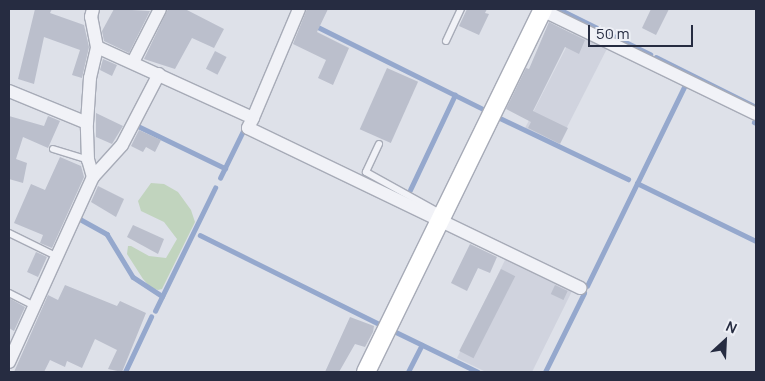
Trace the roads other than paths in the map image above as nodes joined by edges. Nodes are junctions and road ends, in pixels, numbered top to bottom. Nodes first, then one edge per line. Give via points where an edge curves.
1 (93, 9) edge
2 (160, 9) edge
3 (299, 9) edge
4 (461, 9) edge
5 (542, 9) edge
6 (446, 42) dead end
7 (97, 47) junction
8 (133, 62) junction
9 (159, 74) junction
10 (9, 91) edge
11 (756, 114) edge
12 (253, 118) junction
13 (87, 123) junction
14 (379, 144) dead end
15 (53, 149) dead end
16 (88, 160) junction
17 (93, 177) junction
18 (442, 217) junction
19 (9, 233) edge
20 (56, 256) junction
21 (580, 288) dead end
22 (9, 293) edge
23 (33, 305) junction
24 (9, 362) edge
25 (366, 372) edge

1 - 7 street via 91,17
2 - 8 street
3 - 12 street
4 - 6 lane
5 - 11 street
5 - 18 street
7 - 8 street
7 - 13 street via 90,78
8 - 9 street
9 - 12 street
9 - 17 street via 122,145
10 - 13 street
12 - 18 street via 248,128
13 - 16 street
14 - 18 lane via 366,172
15 - 16 lane
16 - 17 street
17 - 20 street
18 - 21 street
18 - 25 street
19 - 20 lane
20 - 23 street
22 - 23 lane
23 - 24 street

